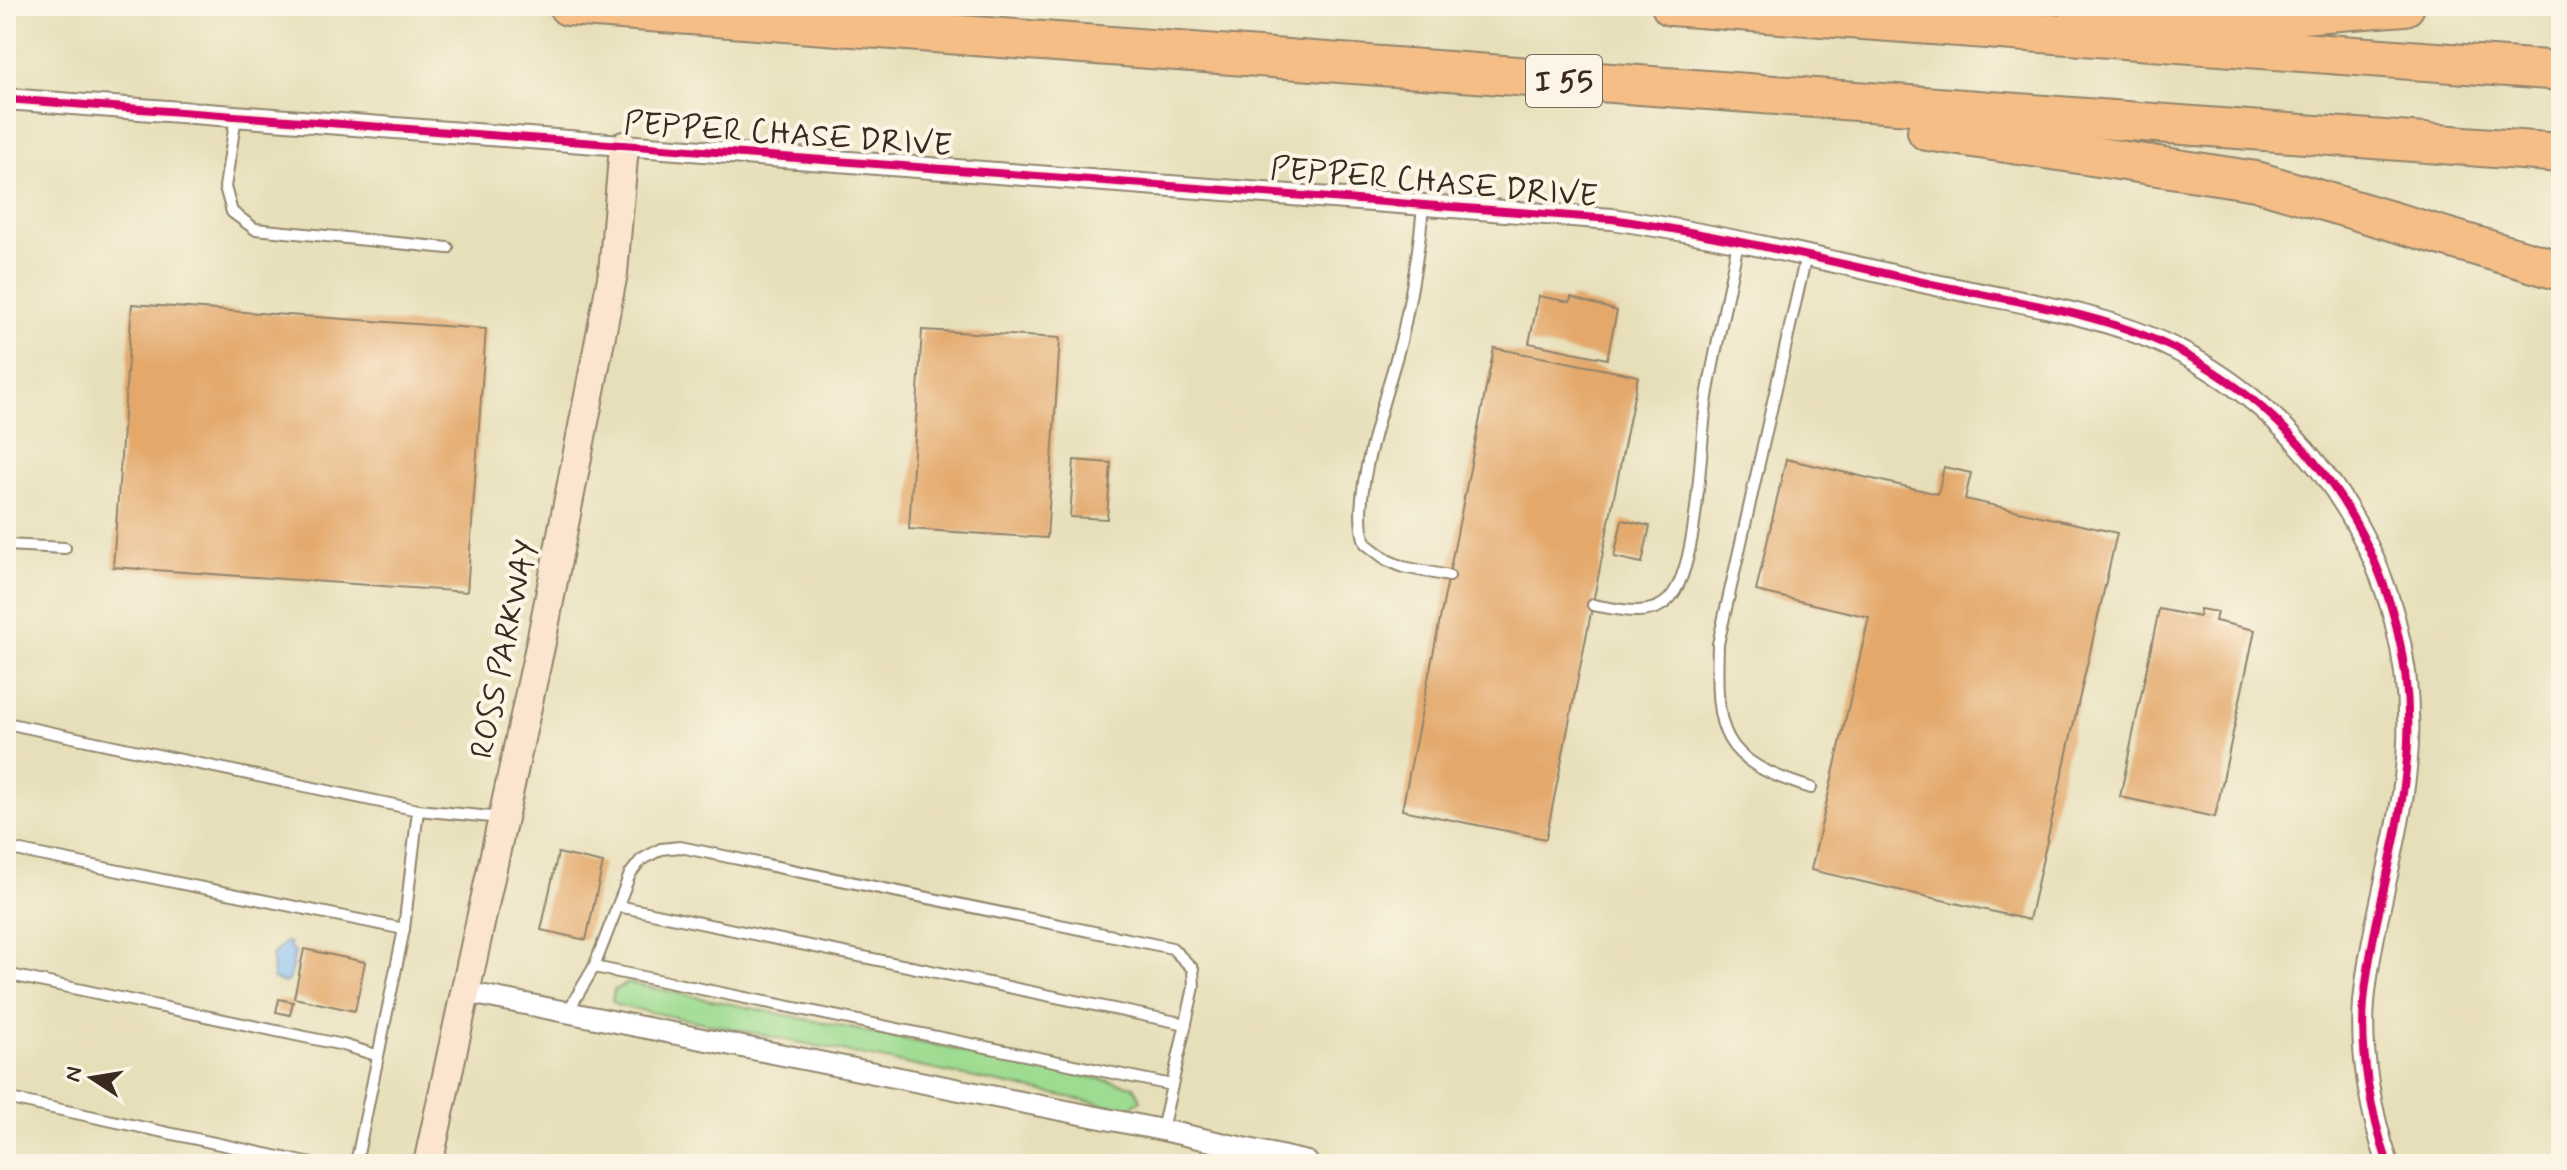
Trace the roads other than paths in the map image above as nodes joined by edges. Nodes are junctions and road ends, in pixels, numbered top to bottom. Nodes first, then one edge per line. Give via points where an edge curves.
1 (568, 6) edge
2 (1671, 6) edge
3 (1943, 6) edge
4 (2405, 6) edge
5 (2561, 71) edge
6 (6, 99) edge
7 (1813, 100) junction
8 (236, 117) junction
9 (624, 146) junction
10 (2561, 153) edge
11 (1423, 204) junction
12 (1738, 242) junction
13 (448, 248) dead end
14 (1806, 256) junction
15 (2561, 271) edge
16 (6, 545) edge
17 (65, 548) dead end
18 (1449, 576) dead end
19 (1593, 605) dead end
20 (6, 723) edge
21 (1811, 788) dead end
22 (418, 810) junction
23 (502, 818) junction
24 (6, 848) edge
25 (618, 906) junction
26 (404, 929) junction
27 (594, 967) junction
28 (6, 974) edge
29 (465, 992) junction
30 (568, 1011) junction
31 (1186, 1024) junction
32 (376, 1055) junction
33 (1172, 1085) junction
34 (6, 1098) edge
35 (1162, 1130) junction
36 (1307, 1162) edge
37 (312, 1164) edge
38 (356, 1164) edge
39 (428, 1164) edge
40 (2388, 1164) edge

1 - 7 highway, I 55
2 - 5 highway
3 - 4 highway via 2224,15
6 - 8 street, PEPPER CHASE DRIVE
7 - 10 highway, I 55
7 - 15 highway via 1898,127 2256,181
8 - 9 street, PEPPER CHASE DRIVE
8 - 13 lane via 225,187 232,212 255,229
9 - 11 street, PEPPER CHASE DRIVE
9 - 23 street, ROSS PARKWAY via 613,273
11 - 12 street, PEPPER CHASE DRIVE via 1612,219
11 - 18 lane via 1403,333 1359,514 1366,544 1387,560
12 - 14 street, PEPPER CHASE DRIVE
12 - 19 lane via 1706,400 1693,532 1681,577 1668,600 1648,611
14 - 21 lane via 1718,644 1716,686 1720,721 1735,750 1752,765
14 - 40 street, PEPPER CHASE DRIVE via 2078,317 2172,348 2230,382 2296,438 2345,503 2386,587 2406,680 2405,778 2364,1005 2369,1081
16 - 17 lane
20 - 22 lane
22 - 23 lane
22 - 26 lane
23 - 29 street, ROSS PARKWAY
24 - 26 lane
25 - 27 lane
25 - 31 lane
25 - 31 lane via 641,860 661,849 680,847 1165,947 1183,956 1193,969
26 - 32 lane
27 - 30 lane
27 - 33 lane
28 - 32 lane
29 - 30 street
29 - 39 street, ROSS PARKWAY
30 - 35 street
31 - 33 lane
32 - 38 lane
33 - 35 lane
34 - 37 lane
35 - 36 street

